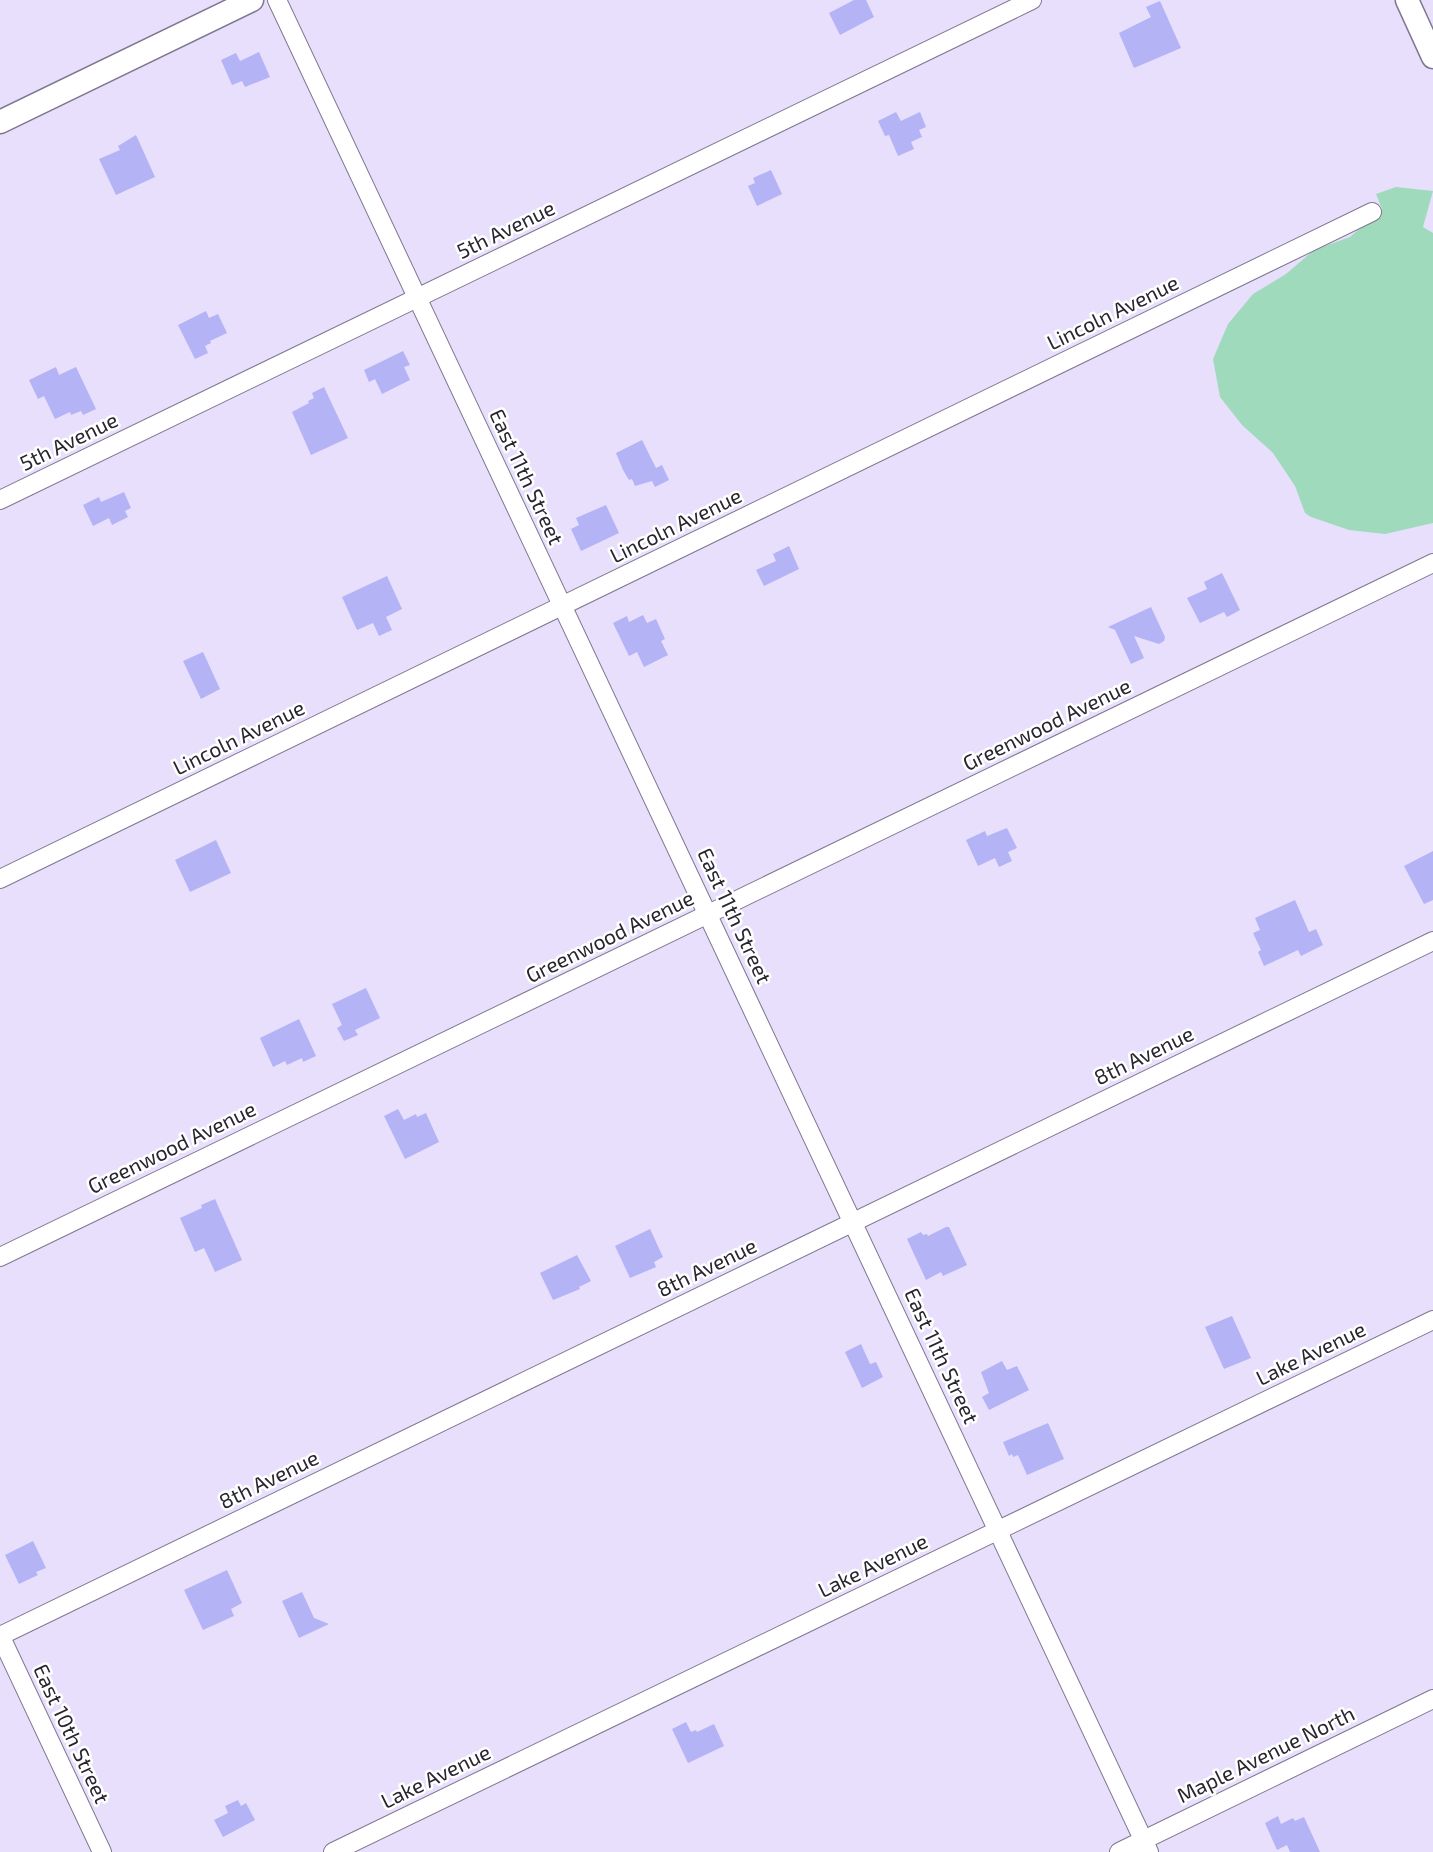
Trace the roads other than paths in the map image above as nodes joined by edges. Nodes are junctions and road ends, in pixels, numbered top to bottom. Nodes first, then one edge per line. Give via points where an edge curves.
1 (252, 0) edge
2 (277, 0) edge
3 (1032, 0) edge
4 (1407, 0) edge
5 (1433, 57) edge
6 (0, 122) edge
7 (1372, 212) dead end
8 (417, 299) junction
9 (0, 500) edge
10 (1433, 563) edge
11 (563, 606) junction
12 (0, 879) edge
13 (708, 914) junction
14 (1433, 941) edge
15 (853, 1222) junction
16 (0, 1257) edge
17 (1433, 1320) edge
18 (999, 1531) junction
19 (0, 1635) edge
20 (1433, 1699) edge
21 (1147, 1846) edge
22 (102, 1852) edge
23 (333, 1852) edge
24 (1119, 1852) edge

1 - 6 street
2 - 8 street, East 11th Street
3 - 8 street, 5th Avenue
4 - 5 street
7 - 11 street, Lincoln Avenue
8 - 9 street, 5th Avenue
8 - 11 street, East 11th Street
10 - 13 street, Greenwood Avenue
11 - 12 street, Lincoln Avenue
11 - 13 street, East 11th Street
13 - 15 street, East 11th Street
13 - 16 street, Greenwood Avenue
14 - 15 street, 8th Avenue
15 - 18 street, East 11th Street
15 - 19 street, 8th Avenue
17 - 18 street, Lake Avenue
18 - 21 street, East 11th Street
18 - 23 street, Lake Avenue
19 - 22 street, East 10th Street
20 - 21 street, Maple Avenue North
21 - 24 street, Maple Avenue North

